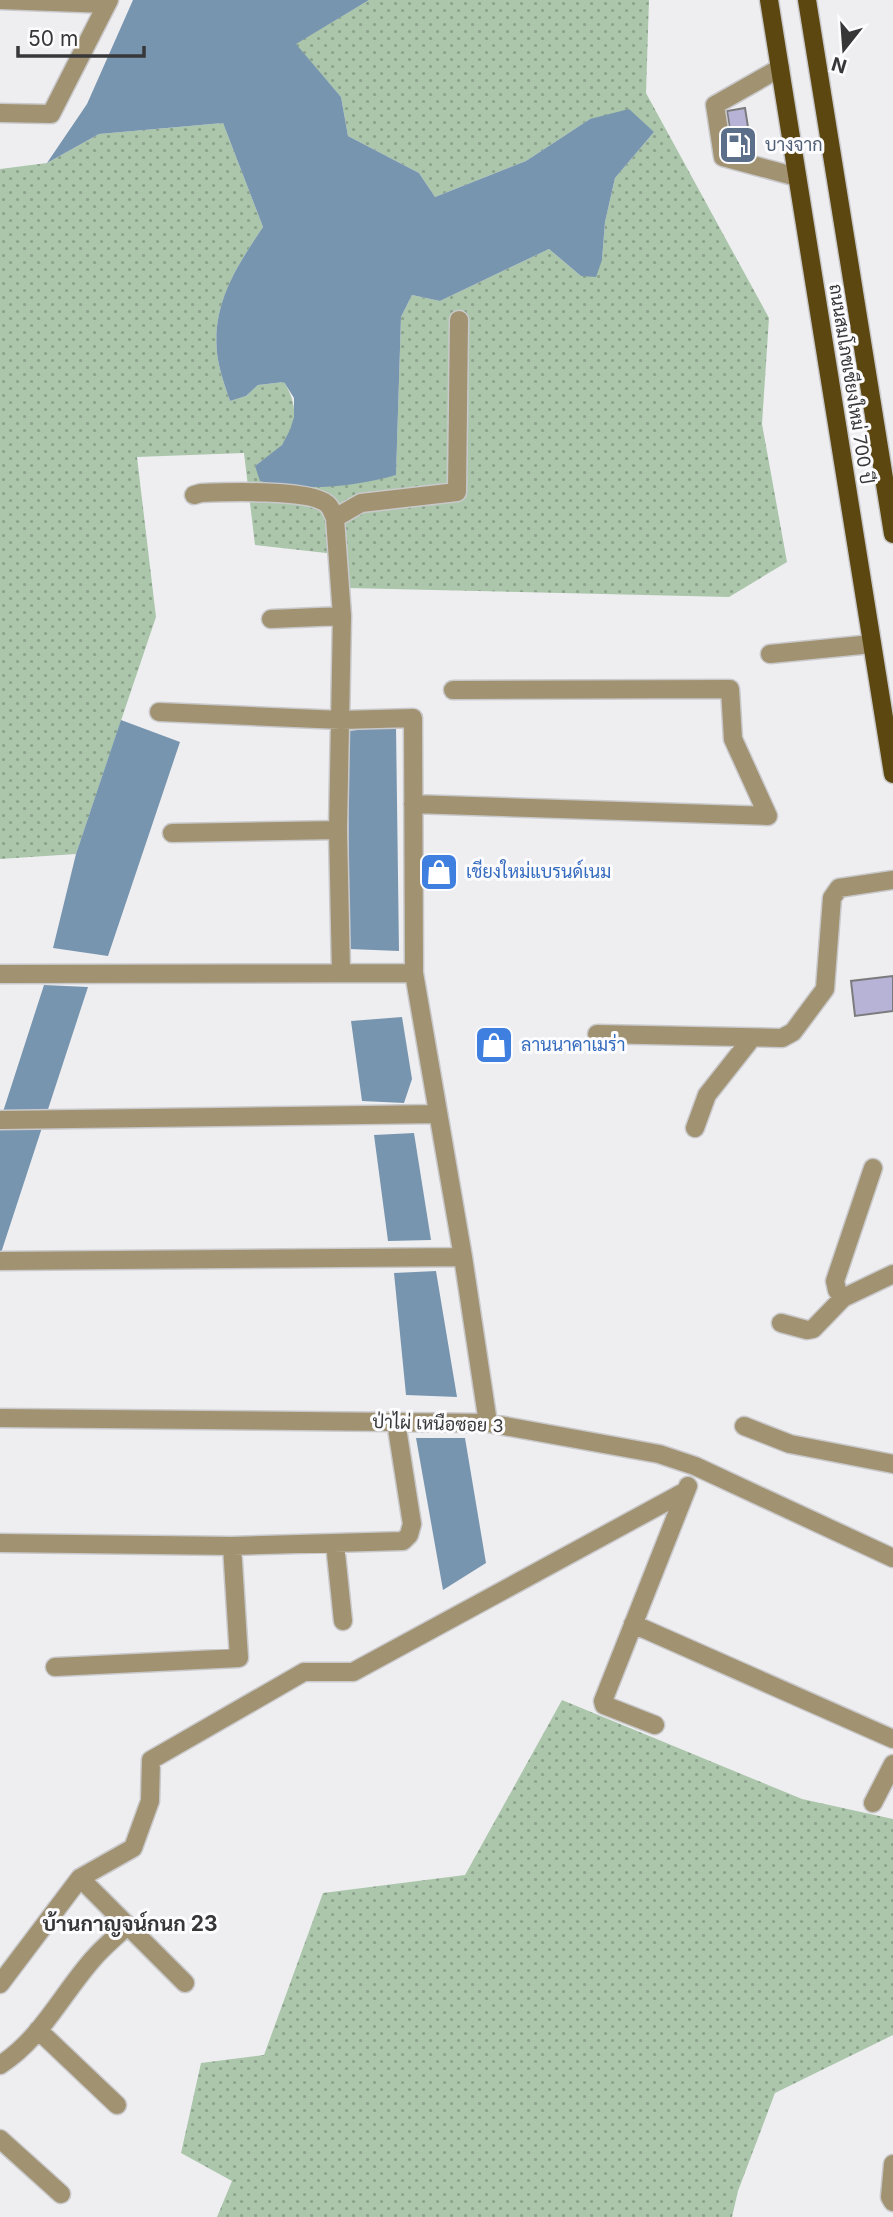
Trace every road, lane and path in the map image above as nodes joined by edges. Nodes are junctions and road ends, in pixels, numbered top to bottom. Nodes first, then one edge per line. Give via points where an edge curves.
1 (769, 0) edge
2 (807, 0) edge
3 (0, 1) edge
4 (108, 2) edge
5 (780, 68) junction
6 (0, 113) edge
7 (797, 177) junction
8 (459, 320) dead end
9 (889, 489) edge
10 (194, 495) dead end
11 (335, 518) junction
12 (893, 534) edge
13 (342, 616) junction
14 (271, 619) dead end
15 (872, 643) junction
16 (770, 654) dead end
17 (453, 690) dead end
18 (159, 712) dead end
19 (341, 720) junction
20 (893, 774) edge
21 (413, 804) junction
22 (338, 830) junction
23 (172, 833) dead end
24 (893, 880) edge
25 (341, 972) junction
26 (414, 973) junction
27 (0, 974) edge
28 (597, 1034) dead end
29 (752, 1038) junction
30 (438, 1114) junction
31 (0, 1119) edge
32 (695, 1128) dead end
33 (873, 1168) dead end
34 (463, 1257) junction
35 (3, 1261) edge
36 (893, 1274) edge
37 (843, 1298) junction
38 (780, 1323) dead end
39 (0, 1419) edge
40 (396, 1422) junction
41 (488, 1423) junction
42 (744, 1426) dead end
43 (893, 1464) edge
44 (695, 1466) junction
45 (686, 1491) junction
46 (0, 1544) edge
47 (335, 1544) junction
48 (232, 1545) junction
49 (893, 1558) edge
50 (344, 1621) dead end
51 (633, 1624) junction
52 (55, 1667) dead end
53 (655, 1725) dead end
54 (893, 1740) edge
55 (893, 1764) edge
56 (873, 1803) dead end
57 (80, 1878) junction
58 (128, 1925) junction
59 (0, 1983) edge
60 (185, 1983) dead end
61 (38, 2029) junction
62 (0, 2065) edge
63 (117, 2105) dead end
64 (0, 2139) edge
65 (893, 2164) edge
66 (61, 2194) dead end
67 (893, 2202) edge

1 - 5 main road, ถนนสมโภชเชียงใหม่ 700 ปี
2 - 9 main road, ถนนสมโภชเชียงใหม่ 700 ปี
3 - 4 street
4 - 6 street via 51,114
5 - 7 main road, ถนนสมโภชเชียงใหม่ 700 ปี
5 - 7 street via 715,105 723,157
7 - 15 main road, ถนนสมโภชเชียงใหม่ 700 ปี
8 - 11 street via 457,492 361,503
9 - 12 main road, ถนนสมโภชเชียงใหม่ 700 ปี
10 - 11 street via 258,491 318,499 328,504
11 - 13 street
13 - 14 street
13 - 19 street
15 - 16 street
15 - 20 main road, ถนนสมโภชเชียงใหม่ 700 ปี
17 - 21 street via 730,689 733,738 768,816
18 - 19 street
19 - 21 street via 413,718
19 - 22 street
21 - 26 street
22 - 23 street
22 - 25 street
24 - 29 street via 835,891 825,989 820,998 793,1032 782,1038
25 - 26 street
25 - 27 street
26 - 30 street
28 - 29 street
29 - 32 street via 707,1095
30 - 31 street
30 - 34 street
33 - 37 street via 835,1281
34 - 35 street
34 - 41 street
36 - 37 street
37 - 38 street via 813,1329
39 - 40 street, ป่าไผ่ เหนือซอย 3
40 - 41 street, ป่าไผ่ เหนือซอย 3
40 - 47 street via 412,1524 409,1535 403,1541
41 - 44 street, ป่าไผ่ เหนือซอย 3 via 659,1454
42 - 43 street via 790,1444
44 - 45 street
44 - 49 street, ป่าไผ่ เหนือซอย 3
45 - 51 street
45 - 57 street via 352,1672 304,1672 151,1760 150,1801 133,1848
46 - 48 street
47 - 48 street
47 - 50 street
48 - 52 street via 239,1658
51 - 53 street via 603,1701
51 - 54 street
55 - 56 street
57 - 58 street
57 - 59 street
58 - 60 street
58 - 61 street via 92,1960
61 - 62 street via 15,2056
61 - 63 street
64 - 66 street
65 - 67 street

